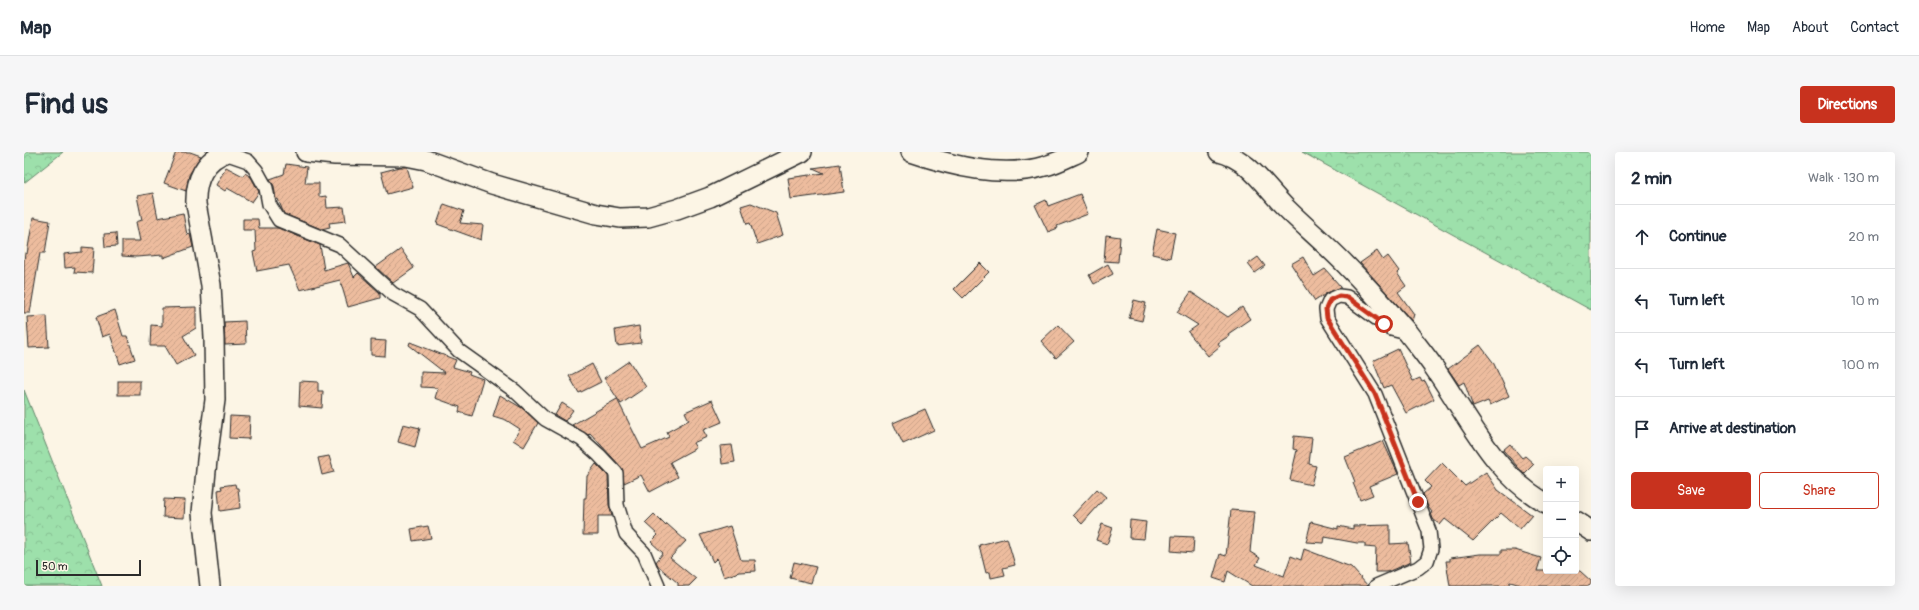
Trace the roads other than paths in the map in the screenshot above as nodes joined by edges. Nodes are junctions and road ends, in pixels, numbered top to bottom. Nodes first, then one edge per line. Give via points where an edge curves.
1 (226, 152) edge
2 (306, 152) edge
3 (802, 152) edge
4 (911, 152) edge
5 (1079, 152) edge
6 (1219, 152) edge
7 (1407, 333) junction
8 (1544, 502) edge
9 (1579, 523) edge
10 (1591, 531) edge
11 (210, 586) edge
12 (658, 586) edge
13 (1376, 586) edge

1 - 11 main road via 213,159 202,172 196,193 211,285 214,338 215,400 202,513
1 - 12 street via 248,161 256,170 266,188 269,204 279,220 340,245 393,294 420,309 459,351 515,391 544,419 581,439 599,455 616,473 617,505 626,534 644,553
2 - 3 main road via 406,156 426,160 492,184 596,214 620,218 648,218 710,197
4 - 5 main road via 937,161 1014,172 1045,166
6 - 7 main road via 1239,159 1253,171 1285,207 1347,266
7 - 8 main road via 1435,369 1489,452 1533,496
7 - 13 street via 1391,328 1347,297 1339,296 1330,300 1326,309 1327,318 1375,394 1429,531 1431,549 1427,562
9 - 10 main road

